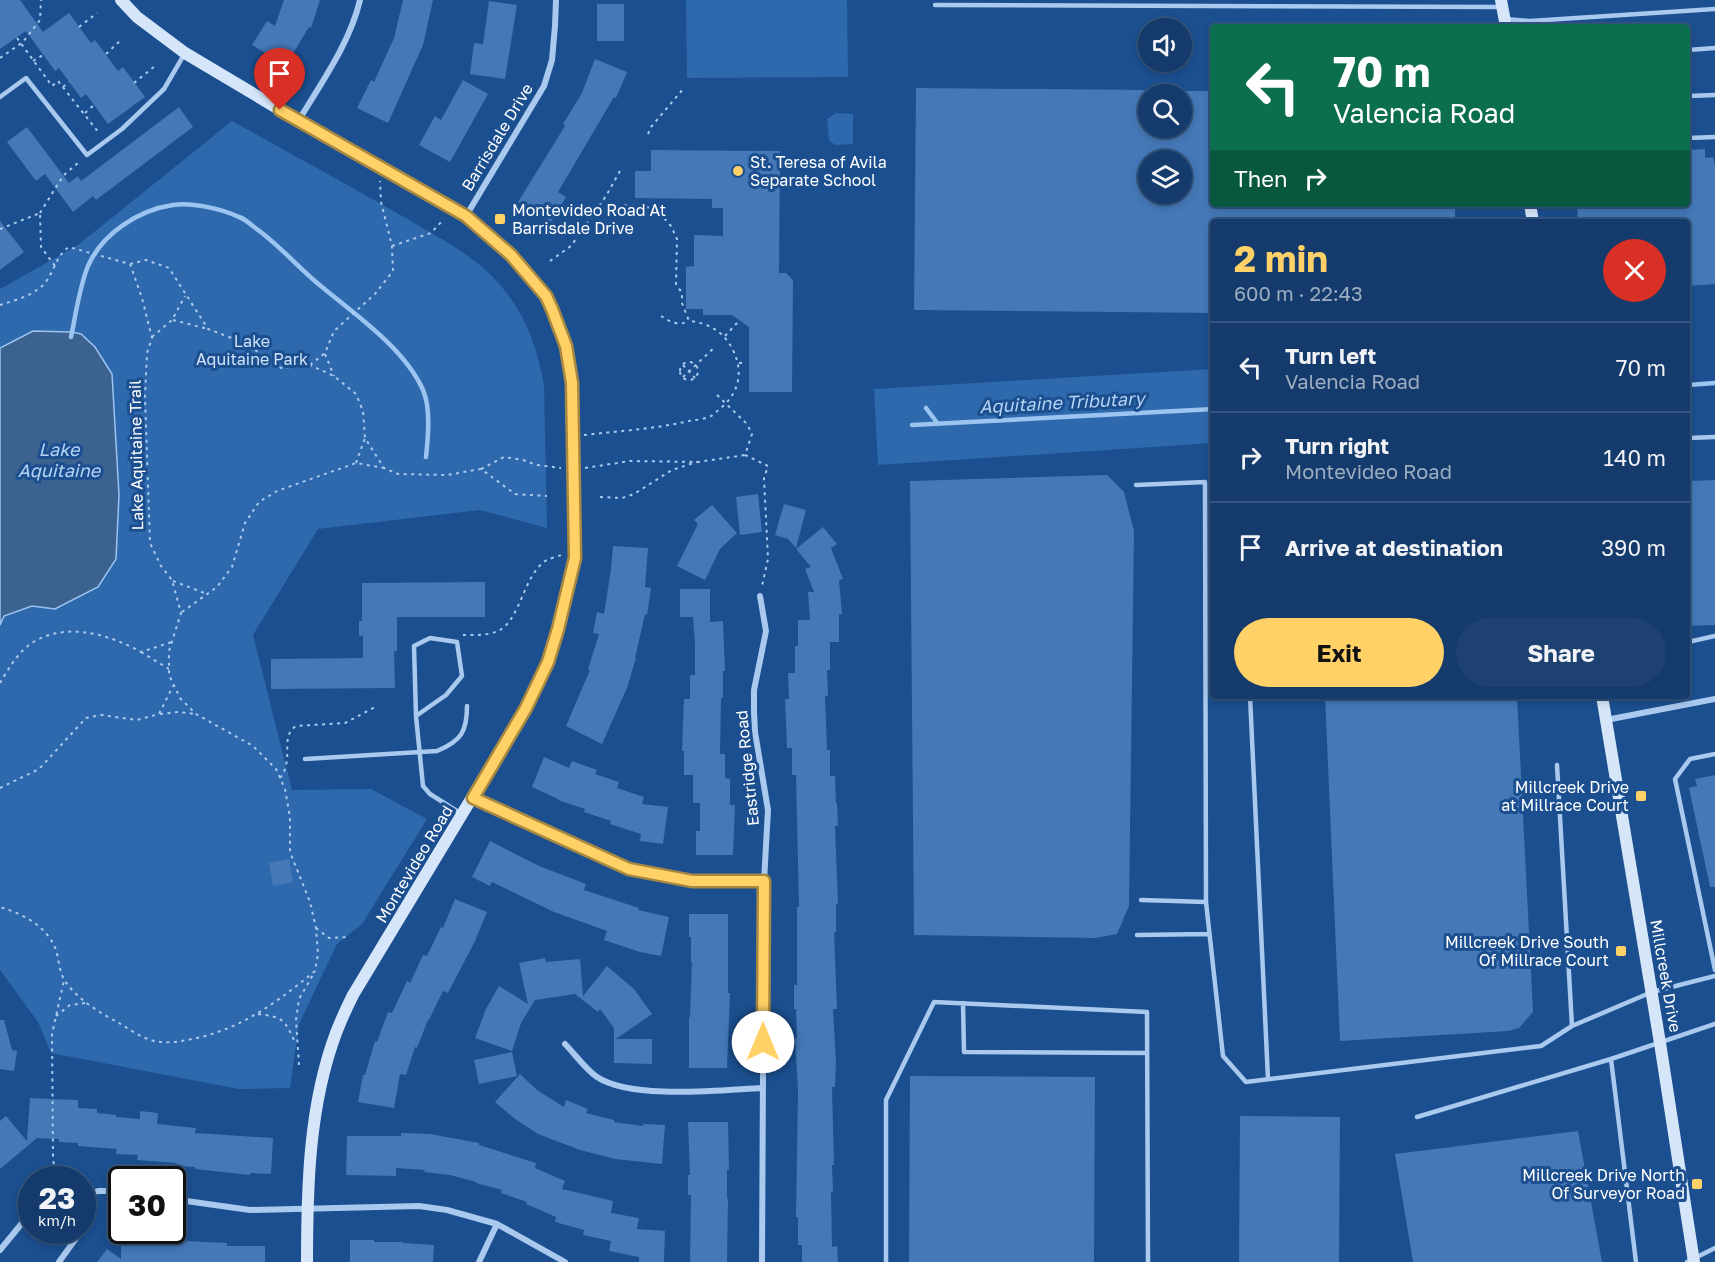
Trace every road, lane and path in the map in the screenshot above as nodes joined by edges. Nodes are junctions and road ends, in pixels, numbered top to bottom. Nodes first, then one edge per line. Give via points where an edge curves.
1 (42, 0) edge
2 (121, 0) edge
3 (360, 0) edge
4 (556, 0) edge
5 (1502, 3) edge
6 (934, 5) dead end
7 (1715, 9) edge
8 (97, 13) dead end
9 (1560, 19) junction
10 (1506, 23) edge
11 (1561, 24) edge
12 (79, 27) dead end
13 (17, 38) dead end
14 (122, 39) dead end
15 (21, 43) junction
16 (1715, 48) edge
17 (1690, 50) edge
18 (185, 53) junction
19 (106, 54) dead end
20 (43, 55) dead end
21 (0, 58) edge
22 (33, 62) junction
23 (155, 66) dead end
24 (69, 82) dead end
25 (134, 83) dead end
26 (63, 87) junction
27 (684, 88) dead end
28 (1715, 95) edge
29 (1690, 96) edge
30 (0, 98) edge
31 (94, 105) dead end
32 (84, 113) junction
33 (299, 121) junction
34 (648, 134) dead end
35 (1715, 137) edge
36 (1690, 138) edge
37 (105, 142) junction
38 (87, 155) junction
39 (379, 166) junction
40 (620, 171) dead end
41 (619, 205) dead end
42 (453, 208) junction
43 (40, 213) junction
44 (466, 216) junction
45 (0, 229) edge
46 (392, 246) junction
47 (550, 261) dead end
48 (130, 264) junction
49 (55, 266) junction
50 (185, 296) junction
51 (0, 305) edge
52 (661, 316) dead end
53 (172, 320) junction
54 (689, 321) junction
55 (737, 323) dead end
56 (208, 329) junction
57 (725, 336) junction
58 (152, 338) junction
59 (716, 346) dead end
60 (325, 353) junction
61 (738, 363) junction
62 (746, 363) dead end
63 (310, 365) junction
64 (683, 365) junction
65 (695, 365) junction
66 (689, 372) junction
67 (334, 376) junction
68 (683, 377) junction
69 (695, 378) junction
70 (717, 395) dead end
71 (726, 403) junction
72 (572, 436) junction
73 (1715, 437) edge
74 (365, 438) junction
75 (1690, 438) edge
76 (746, 455) junction
77 (698, 462) junction
78 (356, 463) junction
79 (384, 468) junction
80 (481, 469) junction
81 (573, 470) junction
82 (1136, 485) dead end
83 (547, 496) dead end
84 (600, 497) dead end
85 (575, 551) junction
86 (172, 580) junction
87 (207, 594) junction
88 (760, 596) joint
89 (181, 613) junction
90 (1715, 636) edge
91 (172, 642) junction
92 (457, 642) junction
93 (1690, 642) edge
94 (141, 652) junction
95 (169, 669) junction
96 (0, 683) edge
97 (173, 686) junction
98 (1250, 699) edge
99 (1602, 699) edge
100 (1715, 699) edge
101 (377, 706) dead end
102 (467, 706) dead end
103 (159, 714) junction
104 (196, 714) junction
105 (416, 716) junction
106 (1606, 720) junction
107 (421, 753) junction
108 (1715, 754) edge
109 (306, 759) dead end
110 (1557, 765) dead end
111 (280, 778) junction
112 (0, 788) edge
113 (473, 798) junction
114 (462, 814) junction
115 (764, 881) junction
116 (1141, 900) dead end
117 (1206, 902) junction
118 (0, 907) edge
119 (316, 928) junction
120 (1209, 934) junction
121 (1137, 935) dead end
122 (349, 938) dead end
123 (1715, 970) edge
124 (315, 971) junction
125 (1715, 976) edge
126 (64, 980) junction
127 (1652, 992) junction
128 (88, 1003) junction
129 (963, 1003) junction
130 (256, 1014) junction
131 (56, 1016) junction
132 (1715, 1024) edge
133 (1572, 1026) junction
134 (1660, 1043) junction
135 (297, 1044) junction
136 (565, 1044) dead end
137 (1147, 1053) junction
138 (1611, 1059) junction
139 (299, 1065) dead end
140 (1268, 1079) junction
141 (762, 1088) junction
142 (1417, 1117) dead end
143 (54, 1166) edge
144 (186, 1201) edge
145 (307, 1209) junction
146 (497, 1224) junction
147 (18, 1228) edge
148 (72, 1244) edge
149 (1715, 1248) edge
150 (0, 1250) edge
151 (1692, 1261) edge
152 (59, 1262) edge
153 (307, 1262) edge
154 (479, 1262) edge
155 (565, 1262) edge
156 (762, 1262) edge
157 (886, 1262) edge
158 (1148, 1262) edge
159 (1636, 1262) edge

1 - 15 path via 40,20
2 - 18 street, Montevideo Road
3 - 33 street via 340,51
4 - 44 street, Barrisdale Drive via 552,60 544,86
5 - 6 lane
5 - 10 street
7 - 9 lane
8 - 12 path
9 - 10 lane
9 - 11 lane
13 - 15 path
14 - 19 path
15 - 21 path
15 - 22 path
16 - 17 lane
18 - 33 street, Montevideo Road
18 - 37 lane via 164,89
20 - 22 path
22 - 26 path via 52,86 58,81
23 - 25 path
24 - 26 path
26 - 32 path
27 - 34 path
28 - 29 lane
30 - 38 lane via 26,78
31 - 32 path
32 - 37 path
33 - 39 street, Montevideo Road
35 - 36 lane
37 - 38 lane
38 - 43 path via 63,176
39 - 42 street, Montevideo Road
39 - 46 path via 381,202
40 - 47 path via 572,246
41 - 54 path via 658,211 671,225 677,239 676,284
42 - 44 street, Montevideo Road
42 - 46 path via 431,233
43 - 45 path
43 - 49 path via 41,247
44 - 72 street, Montevideo Road via 511,255 546,296 566,346 572,383
46 - 60 path via 393,271 375,294 334,331
48 - 49 path via 69,247
48 - 50 path via 146,260 169,268
48 - 58 path, Lake Aquitaine Trail
49 - 51 path via 44,285 24,298
50 - 53 path
50 - 56 path
52 - 54 path via 674,323
53 - 56 path
53 - 58 path
54 - 57 path via 712,326
55 - 57 path
56 - 63 path via 245,343 281,368
57 - 61 path
58 - 86 path, Lake Aquitaine Trail via 147,352 145,397 150,543
59 - 65 path
60 - 63 path
60 - 67 path
61 - 62 path
61 - 71 path via 738,382
63 - 67 path
64 - 65 path
64 - 66 path
64 - 68 path
65 - 66 path
65 - 69 path
66 - 68 path
66 - 69 path
67 - 74 path via 356,394 363,411
68 - 69 path
70 - 71 path
71 - 72 path via 711,417
71 - 76 path via 752,434
72 - 81 street, Montevideo Road
73 - 75 lane
74 - 78 path
74 - 79 path
76 - 77 path
76 - 88 path via 768,466 764,478 768,559
77 - 81 path via 630,461
77 - 84 path via 672,470 634,494
78 - 79 path
78 - 87 path via 277,491 260,502 245,523 232,567
79 - 80 path via 398,474 447,475
80 - 81 path via 504,458
80 - 83 path via 515,494
81 - 85 street, Montevideo Road
82 - 117 lane via 1205,483
85 - 92 path via 547,560 535,571 502,629 489,634 462,635
85 - 113 street, Montevideo Road via 548,662
86 - 87 path
86 - 89 path, Lake Aquitaine Trail
87 - 89 path
88 - 115 street, Eastridge Road via 766,631 754,690 754,712 768,810
89 - 91 path
90 - 93 lane
91 - 94 path
91 - 95 path
92 - 105 lane via 462,676 446,695
92 - 105 lane via 430,638 414,646
94 - 95 path
94 - 96 path via 121,641 84,631 55,633 34,641 15,659
95 - 97 path
97 - 103 path
97 - 104 path
98 - 140 lane
99 - 106 street, Millcreek Drive
100 - 106 street
101 - 111 path via 345,723 296,726 287,739 288,758
102 - 107 lane via 462,734 450,745
103 - 104 path
103 - 112 path via 137,720 101,715 86,718 39,769
104 - 111 path via 253,746
105 - 107 lane
106 - 127 street, Millcreek Drive
107 - 109 lane
107 - 114 lane via 423,786
108 - 123 lane via 1690,759 1676,779
110 - 133 lane
111 - 119 path via 290,817 290,852
113 - 114 street, Montevideo Road
113 - 115 street via 629,869 692,881
114 - 145 street, Montevideo Road via 353,995 336,1033 321,1083
115 - 141 street, Eastridge Road
116 - 117 lane
117 - 120 lane
118 - 126 path via 41,926 55,948
119 - 122 path via 329,938
119 - 124 path
120 - 121 lane
120 - 140 lane via 1223,1056 1246,1082
124 - 130 path
124 - 135 path via 300,999
125 - 127 lane
126 - 128 path
126 - 131 path
127 - 133 lane
127 - 134 street, Millcreek Drive
128 - 130 path via 150,1040 173,1043 209,1036
128 - 131 path via 70,1005
129 - 137 lane via 1147,1012
129 - 137 lane via 964,1052
129 - 157 lane via 934,1002 886,1100
130 - 135 path via 274,1016 286,1023
131 - 143 path via 52,1034
132 - 134 lane
133 - 140 lane via 1541,1046
134 - 138 lane
134 - 151 street, Millcreek Drive
135 - 139 path
136 - 141 street via 596,1077 633,1090
137 - 158 lane
138 - 142 lane
138 - 159 lane
141 - 156 street, Eastridge Road
144 - 145 street via 250,1210
145 - 146 street via 419,1206
145 - 153 street, Montevideo Road
146 - 154 street
146 - 155 street
147 - 150 street
148 - 152 street
149 - 151 lane

